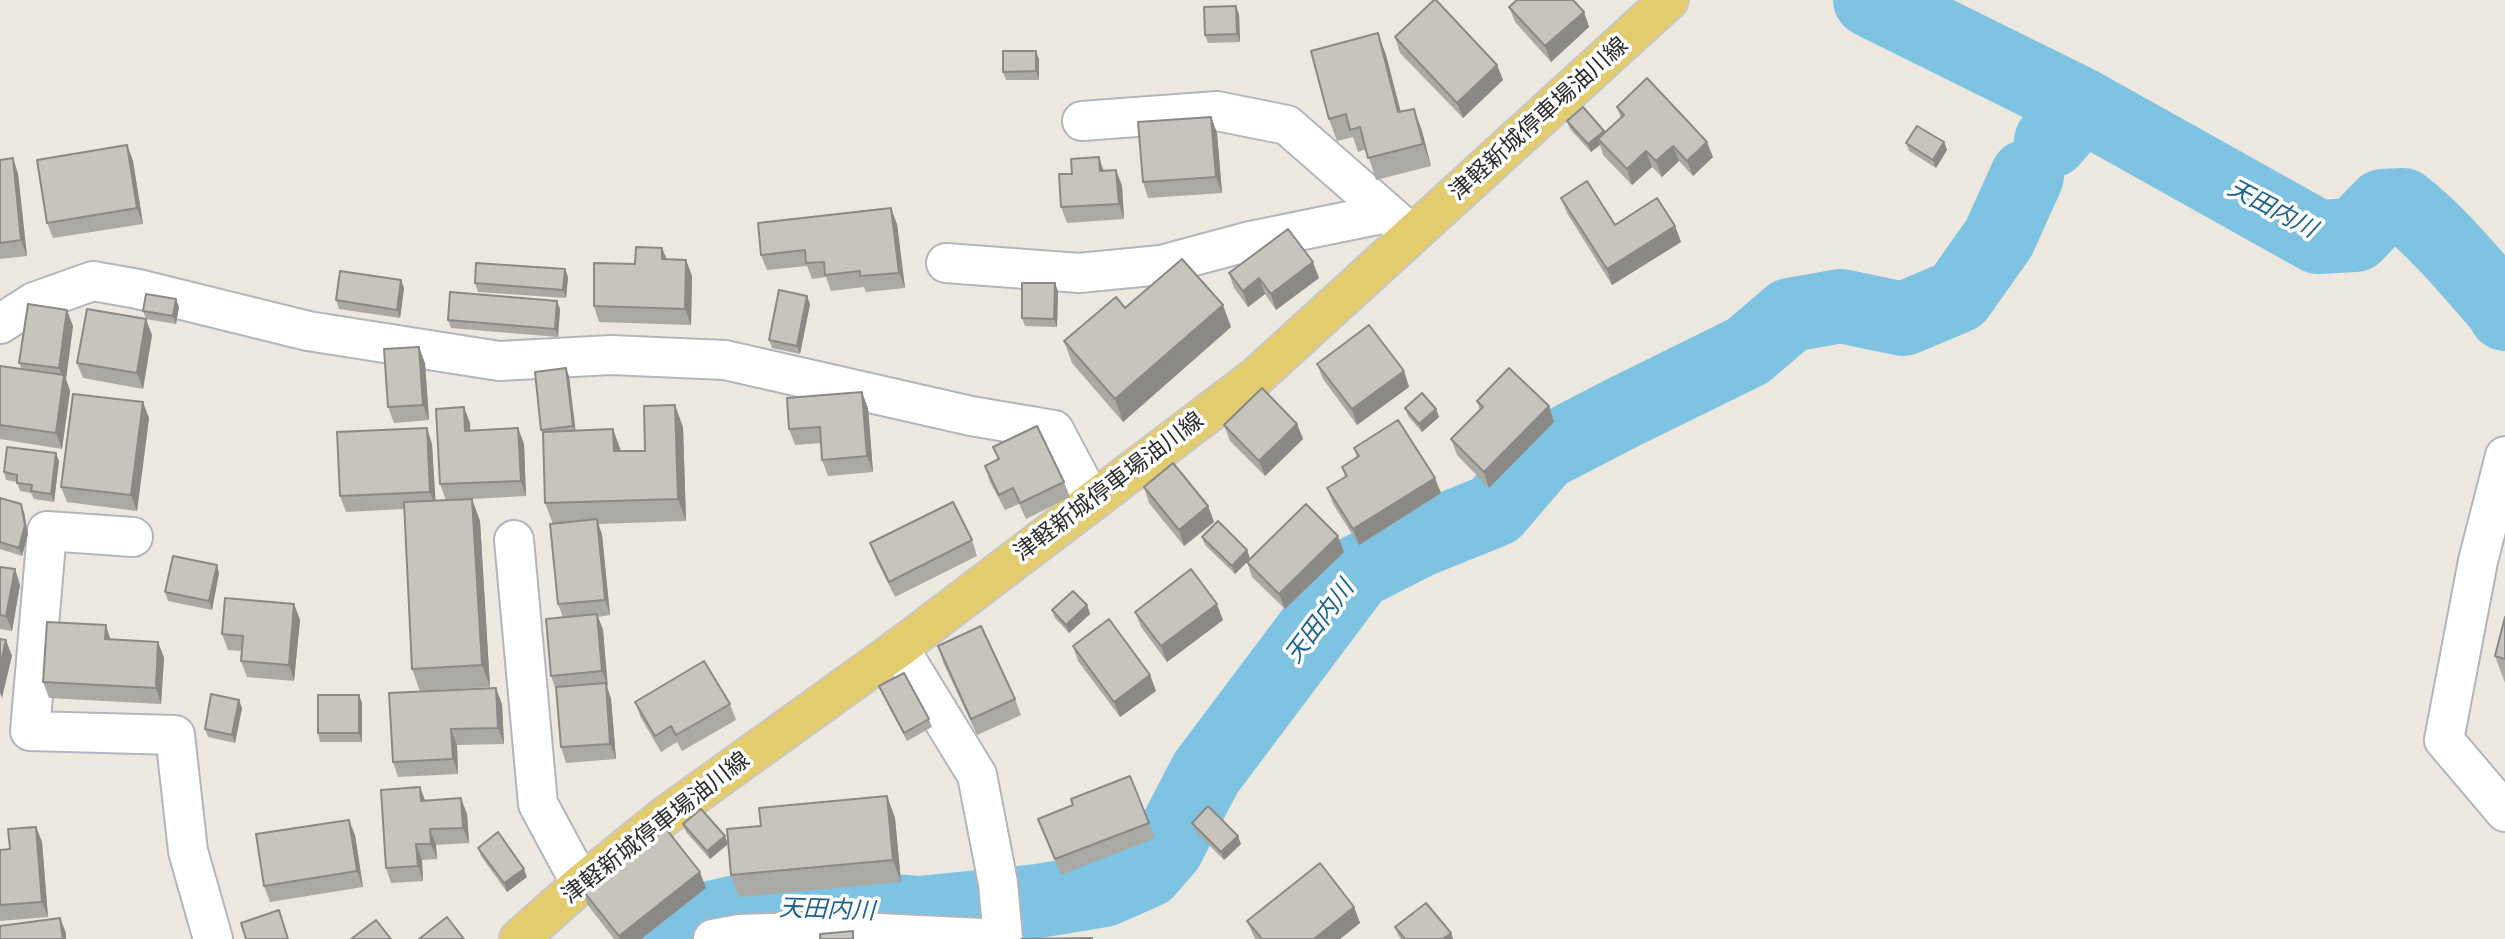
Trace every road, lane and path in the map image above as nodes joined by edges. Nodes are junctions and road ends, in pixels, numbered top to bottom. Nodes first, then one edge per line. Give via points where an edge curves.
1 (1670, 0) edge
2 (1082, 121) dead end
3 (1399, 224) junction
4 (946, 263) dead end
5 (0, 324) edge
6 (2505, 456) edge
7 (1091, 500) junction
8 (133, 537) dead end
9 (514, 540) dead end
10 (2492, 565) edge
11 (899, 648) junction
12 (2505, 812) edge
13 (581, 884) junction
14 (1002, 932) edge
15 (731, 937) edge
16 (213, 939) edge
17 (519, 939) edge

1 - 3 main road, 津軽新城停車場油川線
2 - 3 street via 1217,111 1287,125
3 - 4 street via 1250,241 1161,265 1079,273
3 - 7 main road, 津軽新城停車場油川線 via 1256,377
5 - 7 street via 34,302 93,281 308,331 499,361 611,355 725,360 971,416 1054,430
6 - 10 street
7 - 11 main road, 津軽新城停車場油川線
8 - 16 street via 47,531 30,731 175,735 188,851
9 - 13 street via 538,804
10 - 12 street via 2444,740
11 - 13 main road, 津軽新城停車場油川線 via 664,817
11 - 14 street via 977,775 998,883
13 - 17 main road, 津軽新城停車場油川線
14 - 15 street via 835,931

